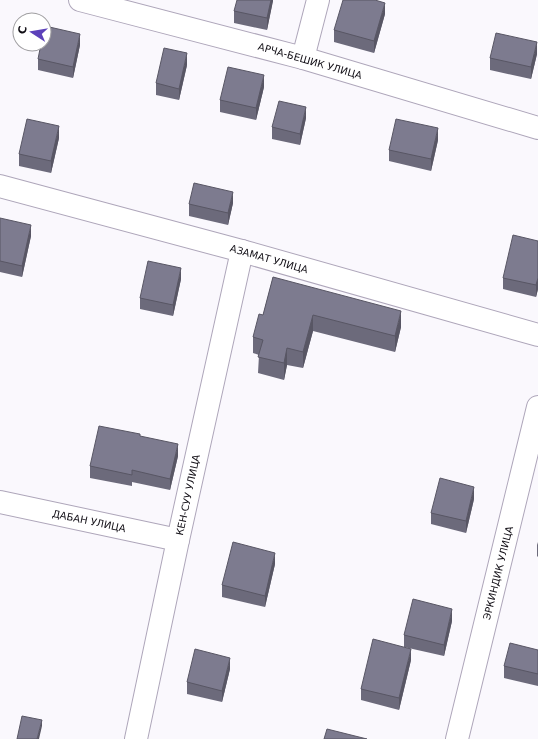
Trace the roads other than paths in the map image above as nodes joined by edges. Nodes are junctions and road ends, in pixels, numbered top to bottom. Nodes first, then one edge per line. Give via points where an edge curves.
1 (80, 0) edge
2 (318, 0) edge
3 (303, 58) junction
4 (538, 128) edge
5 (0, 186) edge
6 (242, 251) junction
7 (538, 334) edge
8 (538, 406) edge
9 (0, 502) edge
10 (178, 540) junction
11 (136, 739) edge
12 (457, 739) edge

1 - 3 street, АРЧА-БЕШИК УЛИЦА
2 - 3 street
3 - 4 street, АРЧА-БЕШИК УЛИЦА
5 - 6 street, АЗАМАТ УЛИЦА
6 - 7 street, АЗАМАТ УЛИЦА
6 - 10 street, КЕН-СУУ УЛИЦА
8 - 12 street, ЭРКИНДИК УЛИЦА
9 - 10 street, ДАБАН УЛИЦА
10 - 11 street, КЕН-СУУ УЛИЦА

